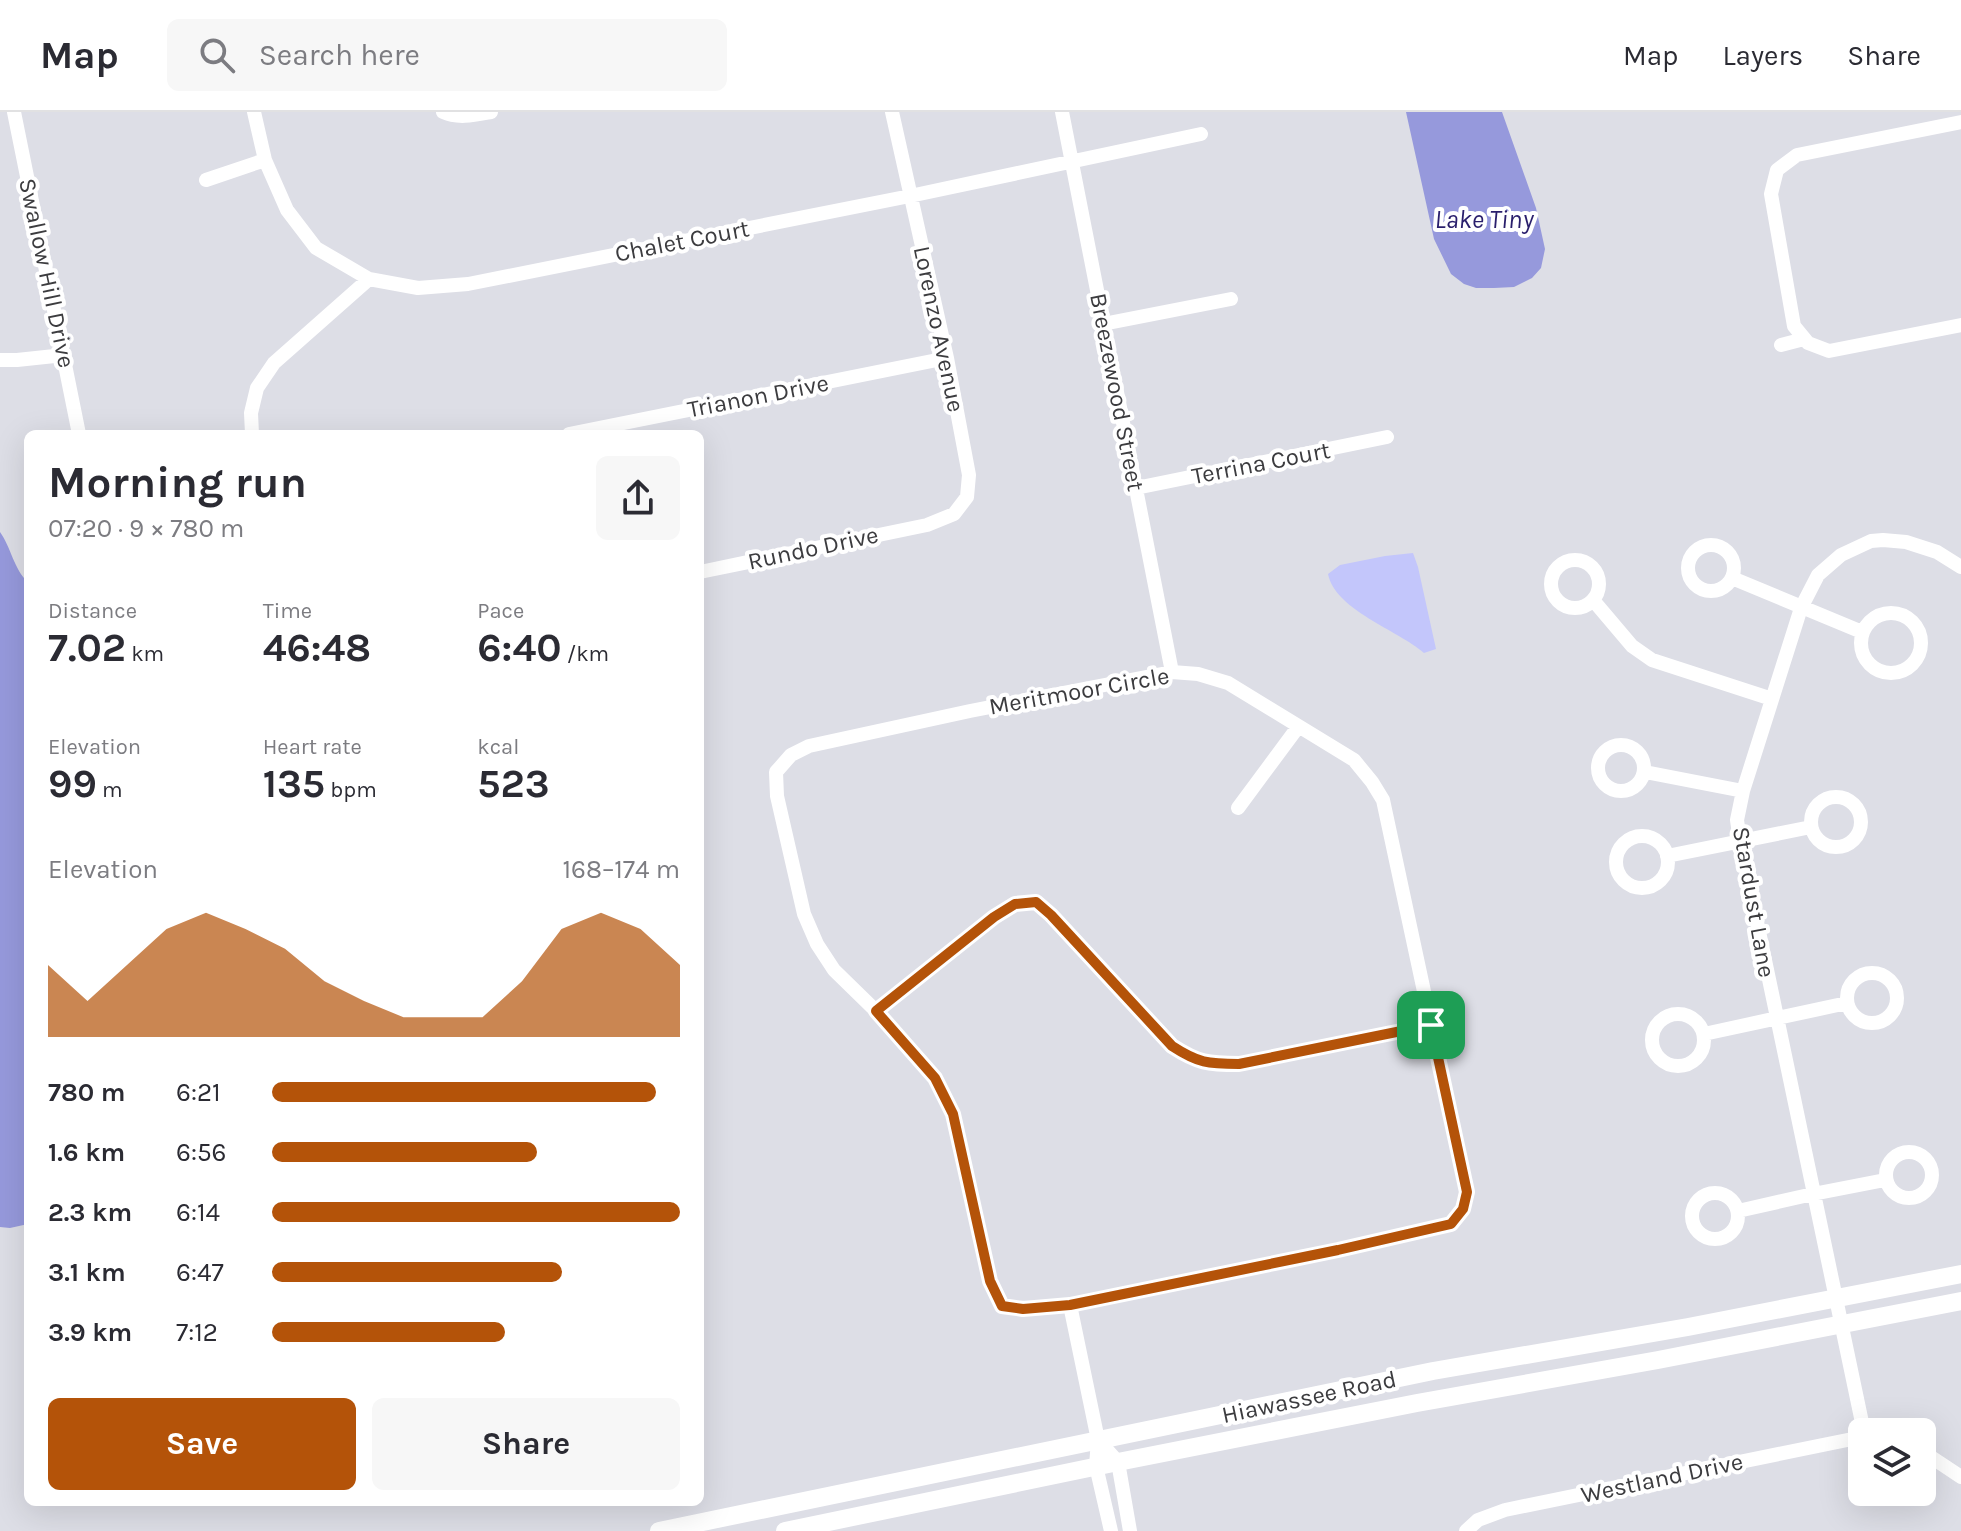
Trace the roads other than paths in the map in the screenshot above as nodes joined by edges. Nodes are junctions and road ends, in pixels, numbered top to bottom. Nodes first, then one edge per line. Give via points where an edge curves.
1 (14, 112) edge
2 (254, 112) edge
3 (443, 112) edge
4 (491, 112) edge
5 (892, 112) edge
6 (1062, 112) edge
7 (1961, 122) edge
8 (1201, 134) dead end
9 (265, 160) junction
10 (1072, 163) junction
11 (206, 180) dead end
12 (910, 196) junction
13 (369, 279) junction
14 (1231, 299) dead end
15 (1103, 324) junction
16 (1961, 325) edge
17 (1804, 339) junction
18 (1781, 345) dead end
19 (64, 355) junction
20 (947, 358) junction
21 (0, 360) edge
22 (78, 430) edge
23 (252, 430) edge
24 (589, 430) edge
25 (1387, 437) dead end
26 (1136, 488) junction
27 (927, 525) joint
28 (1961, 567) edge
29 (704, 571) edge
30 (1732, 578) dead end
31 (1593, 600) dead end
32 (1801, 608) junction
33 (1862, 632) junction
34 (1172, 672) junction
35 (1772, 699) junction
36 (1298, 727) junction
37 (1645, 772) dead end
38 (1743, 791) junction
39 (1238, 808) dead end
40 (1811, 827) dead end
41 (1740, 841) junction
42 (1667, 856) dead end
43 (1847, 1003) dead end
44 (876, 1011) junction
45 (1777, 1020) junction
46 (1431, 1025) junction
47 (1704, 1034) dead end
48 (1885, 1180) dead end
49 (1813, 1194) junction
50 (1738, 1211) dead end
51 (1961, 1274) edge
52 (1835, 1299) junction
53 (1961, 1301) edge
54 (1070, 1305) junction
55 (1842, 1325) junction
56 (1860, 1418) edge
57 (1848, 1437) edge
58 (1098, 1440) junction
59 (1936, 1460) edge
60 (1118, 1462) junction
61 (1096, 1466) junction
62 (1961, 1477) edge
63 (804, 1501) junction
64 (810, 1526) junction
65 (659, 1531) edge
66 (785, 1531) edge
67 (1111, 1531) edge
68 (1130, 1531) edge
69 (1466, 1531) edge

1 - 19 street, Swallow Hill Drive
2 - 9 street, Chalet Court
3 - 4 street
5 - 12 street, Lorenzo Avenue
6 - 10 street, Breezewood Street
7 - 17 street via 1797,155 1777,170 1771,194 1794,326
8 - 10 street, Chalet Court
9 - 11 street
9 - 13 street, Chalet Court via 287,210 316,248
10 - 12 street, Chalet Court
10 - 15 street, Breezewood Street
12 - 13 street, Chalet Court via 468,284 418,288
12 - 20 street, Lorenzo Avenue
13 - 23 street via 274,363 257,388
14 - 15 street
15 - 26 street, Breezewood Street
16 - 17 street via 1829,351
17 - 18 street
19 - 21 street
19 - 22 street, Swallow Hill Drive
20 - 24 street, Trianon Drive
20 - 27 street, Lorenzo Avenue via 969,475 967,497 954,514
25 - 26 street, Terrina Court
26 - 34 street, Breezewood Street
27 - 29 street, Rundo Drive
28 - 32 street, Stardust Lane via 1906,542 1871,541 1841,555 1818,575
30 - 32 street
31 - 35 street via 1632,646 1652,660
32 - 33 street
32 - 35 street, Stardust Lane
33 - 33 street via 1863,656 1880,672 1903,671 1919,654 1919,631 1902,615 1878,615
34 - 36 street, Meritmoor Circle via 1228,683
34 - 44 street, Meritmoor Circle via 809,746 791,755 776,772 804,914 834,970
35 - 38 street, Stardust Lane
36 - 39 street
36 - 46 street, Meritmoor Circle via 1354,760 1383,800
37 - 38 street
38 - 41 street, Stardust Lane via 1737,820
40 - 41 street
41 - 42 street
41 - 45 street, Stardust Lane
43 - 45 street
44 - 46 street via 994,917 1015,904 1036,902 1172,1046 1193,1060 1239,1064
44 - 54 street, Meritmoor Circle via 935,1078 953,1114 990,1281 1002,1306
45 - 47 street
45 - 49 street, Stardust Lane
46 - 54 street, Meritmoor Circle via 1467,1192 1463,1209 1451,1224
48 - 49 street
49 - 50 street
49 - 52 street, Stardust Lane
51 - 52 street, Hiawassee Road
52 - 55 street, Stardust Lane
52 - 58 street, Hiawassee Road via 1433,1371
53 - 55 street, Hiawassee Road
54 - 58 street
55 - 56 street, Stardust Lane
55 - 60 street, Hiawassee Road
57 - 69 street, Westland Drive via 1505,1510
58 - 60 street
58 - 61 street
58 - 63 street, Hiawassee Road
59 - 62 street
60 - 61 street, Hiawassee Road
60 - 68 street
61 - 64 street, Hiawassee Road
61 - 67 street
63 - 64 street
63 - 65 street, Hiawassee Road
64 - 66 street, Hiawassee Road

